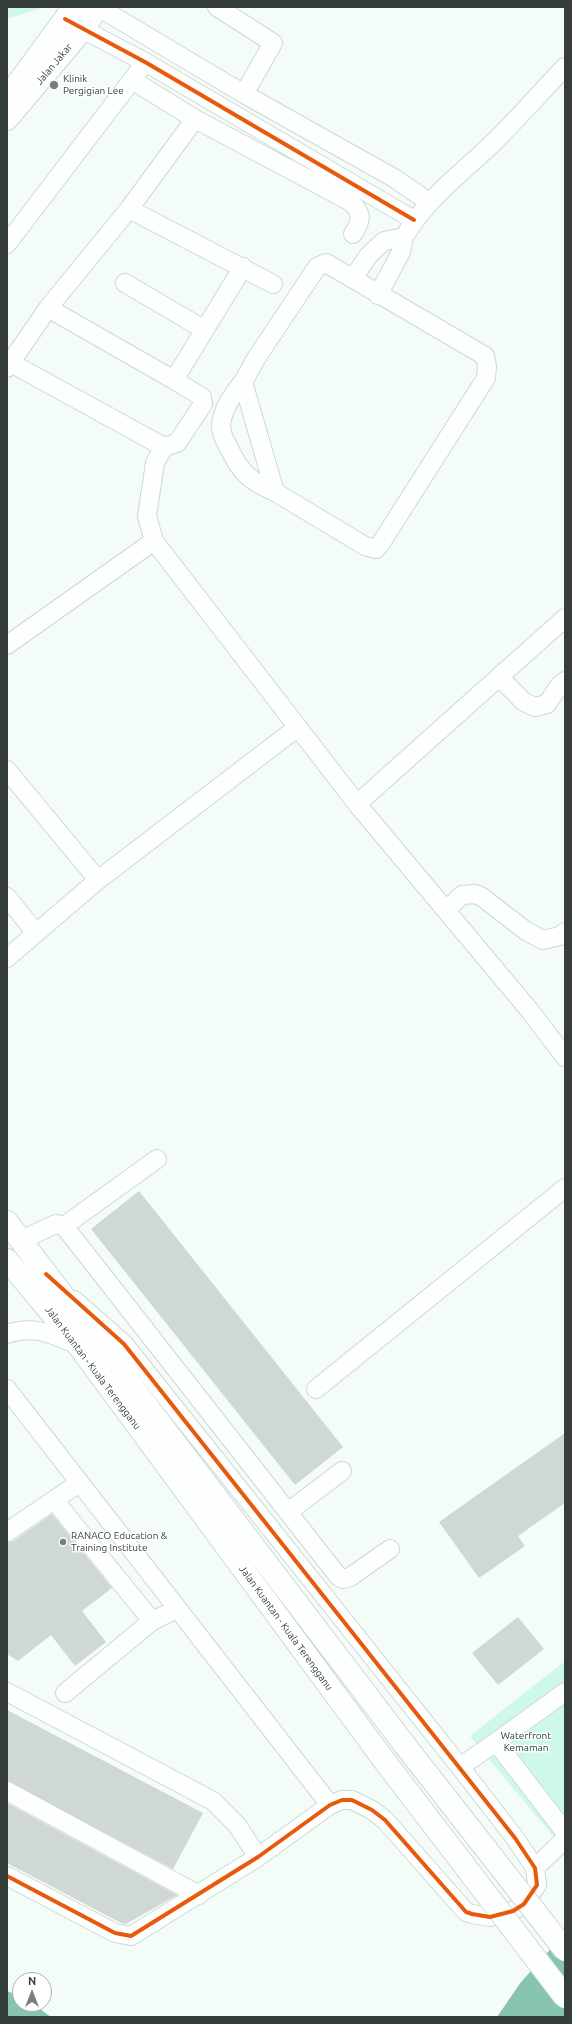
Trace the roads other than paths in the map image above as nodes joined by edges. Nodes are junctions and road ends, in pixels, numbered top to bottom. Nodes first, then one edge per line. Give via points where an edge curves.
1 (98, 7) edge
2 (217, 7) edge
3 (74, 19) edge
4 (145, 62) junction
5 (565, 67) edge
6 (132, 80) junction
7 (244, 94) junction
8 (7, 97) edge
9 (269, 108) junction
10 (7, 119) edge
11 (195, 119) junction
12 (256, 128) junction
13 (429, 202) junction
14 (129, 209) junction
15 (414, 220) junction
16 (353, 234) dead end
17 (404, 237) junction
18 (7, 244) edge
19 (243, 267) junction
20 (353, 278) junction
21 (125, 283) dead end
22 (273, 284) dead end
23 (378, 295) junction
24 (48, 308) junction
25 (205, 330) junction
26 (9, 366) edge
27 (174, 380) junction
28 (243, 382) junction
29 (164, 447) junction
30 (275, 492) junction
31 (154, 541) junction
32 (565, 618) edge
33 (7, 645) edge
34 (500, 678) junction
35 (565, 681) edge
36 (298, 727) junction
37 (7, 770) edge
38 (357, 804) junction
39 (98, 880) junction
40 (7, 897) edge
41 (446, 910) junction
42 (565, 932) edge
43 (36, 933) junction
44 (7, 958) edge
45 (565, 1057) edge
46 (157, 1159) dead end
47 (565, 1188) edge
48 (7, 1222) edge
49 (64, 1226) junction
50 (21, 1240) junction
51 (7, 1260) edge
52 (46, 1274) junction
53 (7, 1334) edge
54 (78, 1345) junction
55 (7, 1389) edge
56 (316, 1389) dead end
57 (342, 1470) dead end
58 (80, 1483) junction
59 (54, 1500) junction
60 (288, 1512) junction
61 (7, 1532) edge
62 (390, 1549) dead end
63 (177, 1609) junction
64 (152, 1621) junction
65 (7, 1692) edge
66 (565, 1692) edge
67 (65, 1693) dead end
68 (496, 1742) junction
69 (460, 1767) junction
70 (7, 1791) edge
71 (330, 1805) junction
72 (565, 1832) edge
73 (565, 1839) edge
74 (258, 1857) junction
75 (535, 1868) junction
76 (7, 1876) edge
77 (199, 1895) junction
78 (565, 1950) edge
79 (565, 1997) edge

1 - 3 main road, Jalan Jakar
1 - 7 street
2 - 7 street via 273,43
3 - 4 street
3 - 8 main road, Jalan Jakar
3 - 10 main road, Jalan Jakar
4 - 6 street
4 - 12 street
5 - 13 street via 494,142
6 - 11 street
6 - 18 street
7 - 9 street
9 - 12 street
9 - 13 street via 394,178
11 - 14 street
11 - 16 street via 351,202 360,215 360,223
12 - 15 street
13 - 15 street
14 - 19 street
14 - 24 street
15 - 17 street
17 - 20 street via 384,241 369,255
17 - 23 street via 401,252
19 - 22 street
19 - 25 street
20 - 23 street
20 - 28 street via 326,262 317,268
21 - 25 street
23 - 30 street via 484,356 487,366 486,378 376,549 365,546
24 - 26 street
24 - 27 street
25 - 27 street
26 - 29 street
27 - 29 street via 202,397 203,404 177,443
28 - 30 street
28 - 30 street via 230,398 221,426 224,440 237,466 255,483
29 - 31 street via 155,463 147,516
31 - 33 street
31 - 36 street
32 - 34 street
34 - 35 street via 524,702 535,707 548,704
34 - 38 street
36 - 38 street
36 - 39 street
37 - 39 street
38 - 41 street
39 - 43 street
40 - 43 street
41 - 42 street via 462,895 475,894 526,931 543,940 560,936
41 - 45 street
43 - 44 street
46 - 49 street
47 - 56 street
48 - 50 main road, Jalan Kuantan - Kuala Terengganu
49 - 50 street via 56,1224
49 - 60 street
50 - 52 main road, Jalan Kuantan - Kuala Terengganu
51 - 54 main road, Jalan Kuantan - Kuala Terengganu
52 - 69 street via 124,1344
52 - 78 main road, Jalan Kuantan - Kuala Terengganu, bridge via 404,1744
53 - 54 street via 30,1330 45,1331
54 - 79 main road, Jalan Kuantan - Kuala Terengganu, bridge via 383,1759
55 - 58 street
57 - 60 street
58 - 59 street
58 - 63 street
59 - 61 street
59 - 64 street
60 - 62 street via 343,1579 350,1577
63 - 64 street
63 - 71 street
64 - 67 street
65 - 74 street via 213,1801 236,1825
66 - 68 street
68 - 69 street
68 - 72 street
69 - 75 street
70 - 77 street
71 - 74 street
71 - 75 street via 342,1800 352,1800 378,1814 466,1912 472,1914 499,1916 524,1904 537,1885
73 - 75 street
74 - 77 street
76 - 77 street via 122,1936 131,1936 143,1930

